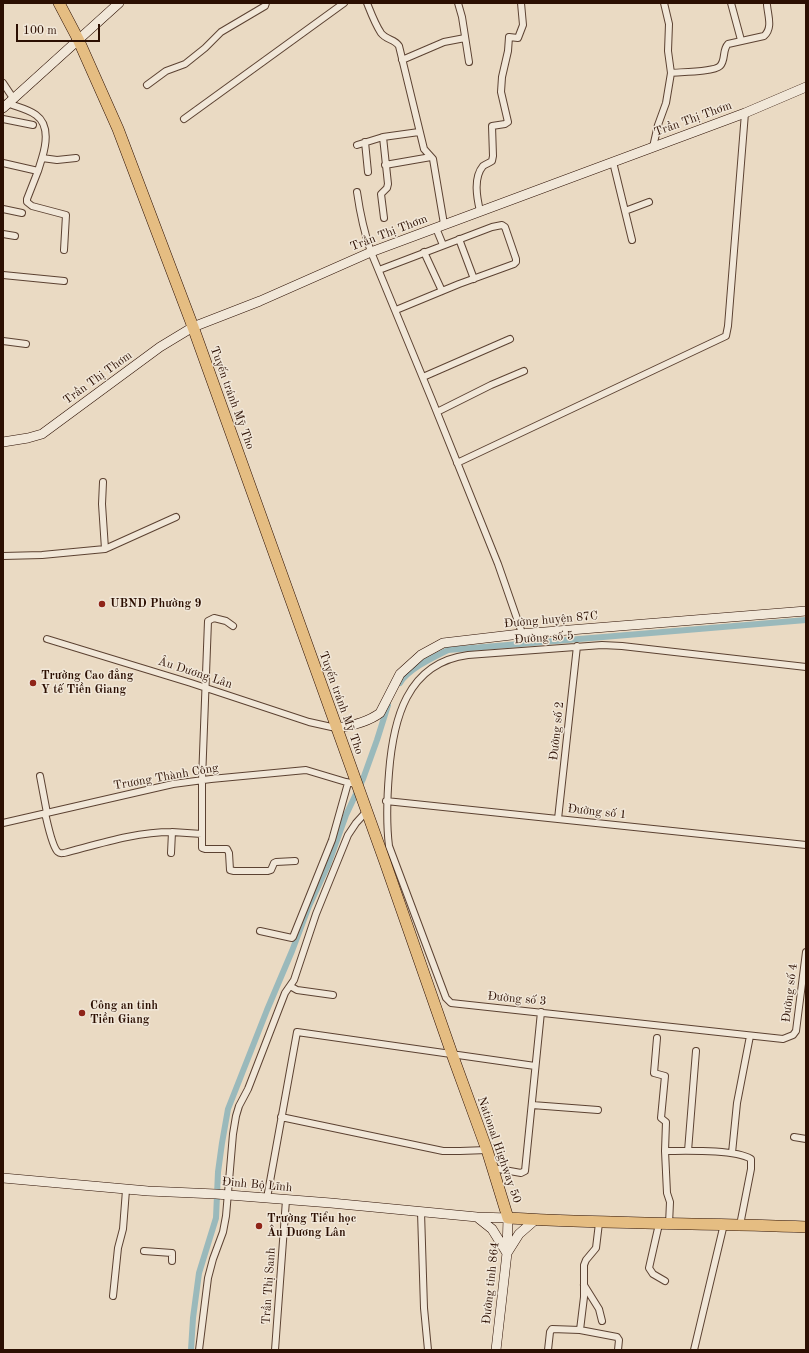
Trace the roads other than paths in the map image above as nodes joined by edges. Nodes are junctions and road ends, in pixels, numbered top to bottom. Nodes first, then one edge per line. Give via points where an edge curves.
1 (59, 3) edge
2 (118, 3) edge
3 (266, 3) edge
4 (344, 3) edge
5 (367, 3) edge
6 (458, 3) edge
7 (521, 3) edge
8 (664, 3) edge
9 (731, 3) edge
10 (767, 5) dead end
11 (465, 38) junction
12 (78, 39) junction
13 (742, 40) junction
14 (402, 60) junction
15 (469, 62) dead end
16 (671, 73) junction
17 (3, 83) edge
18 (147, 85) dead end
19 (806, 87) edge
20 (8, 103) edge
21 (745, 113) junction
22 (3, 119) edge
23 (184, 119) dead end
24 (33, 125) dead end
25 (419, 132) junction
26 (383, 137) junction
27 (365, 142) junction
28 (357, 145) dead end
29 (653, 147) junction
30 (431, 157) junction
31 (42, 158) junction
32 (76, 158) dead end
33 (613, 162) junction
34 (3, 163) edge
35 (385, 165) junction
36 (38, 171) junction
37 (368, 172) dead end
38 (357, 192) dead end
39 (649, 202) dead end
40 (3, 209) edge
41 (625, 210) junction
42 (480, 211) junction
43 (22, 213) dead end
44 (384, 218) dead end
45 (439, 227) junction
46 (3, 234) edge
47 (15, 236) dead end
48 (459, 239) junction
49 (632, 240) dead end
50 (442, 244) junction
51 (64, 250) dead end
52 (424, 252) junction
53 (372, 254) junction
54 (378, 270) junction
55 (3, 276) edge
56 (474, 279) junction
57 (64, 281) dead end
58 (442, 291) junction
59 (396, 310) junction
60 (193, 327) junction
61 (510, 339) dead end
62 (3, 341) edge
63 (26, 344) dead end
64 (524, 371) dead end
65 (423, 377) junction
66 (437, 412) junction
67 (3, 442) edge
68 (457, 462) junction
69 (103, 482) dead end
70 (176, 517) dead end
71 (105, 549) junction
72 (3, 556) edge
73 (806, 611) edge
74 (233, 626) dead end
75 (522, 633) junction
76 (47, 639) dead end
77 (577, 646) junction
78 (806, 667) edge
79 (205, 688) junction
80 (336, 728) junction
81 (40, 776) dead end
82 (202, 780) junction
83 (354, 785) junction
84 (386, 801) junction
85 (366, 810) junction
86 (46, 813) junction
87 (558, 819) junction
88 (3, 823) edge
89 (172, 832) junction
90 (202, 834) junction
91 (806, 845) edge
92 (171, 853) dead end
93 (295, 861) dead end
94 (389, 861) junction
95 (260, 931) dead end
96 (806, 952) edge
97 (435, 969) junction
98 (423, 973) junction
99 (290, 986) junction
100 (333, 995) dead end
101 (541, 1012) junction
102 (793, 1035) joint
103 (750, 1036) junction
104 (657, 1038) dead end
105 (696, 1051) dead end
106 (452, 1054) junction
107 (535, 1066) junction
108 (532, 1105) junction
109 (598, 1110) dead end
110 (281, 1116) junction
111 (794, 1137) dead end
112 (806, 1139) edge
113 (487, 1150) junction
114 (665, 1151) junction
115 (688, 1151) junction
116 (732, 1153) junction
117 (493, 1168) junction
118 (3, 1178) edge
119 (126, 1190) junction
120 (222, 1195) junction
121 (267, 1198) junction
122 (286, 1200) junction
123 (421, 1212) junction
124 (477, 1217) junction
125 (508, 1218) junction
126 (535, 1220) junction
127 (599, 1223) junction
128 (664, 1224) junction
129 (724, 1224) junction
130 (740, 1225) junction
131 (806, 1227) edge
132 (144, 1251) dead end
133 (507, 1253) junction
134 (172, 1261) dead end
135 (665, 1281) dead end
136 (584, 1284) junction
137 (112, 1296) dead end
138 (602, 1321) dead end
139 (580, 1330) junction
140 (199, 1350) edge
141 (275, 1350) edge
142 (428, 1350) edge
143 (496, 1350) edge
144 (548, 1350) edge
145 (618, 1350) edge
146 (694, 1350) edge

1 - 12 highway, Tuyến tránh Mỹ Tho
2 - 12 street
3 - 18 street via 221,32 185,64 166,71
4 - 23 street
5 - 14 street via 381,33 397,43
6 - 11 street
7 - 42 street via 522,29 518,38 509,37 502,77 501,92 508,122 492,126 492,161 482,168 476,192
8 - 16 street via 669,24 668,51
9 - 13 street
10 - 13 street via 770,27 768,32 764,36
11 - 14 street via 444,42
11 - 15 street
12 - 20 street
12 - 60 highway, Tuyến tránh Mỹ Tho via 118,129
13 - 16 street via 725,47 723,61 717,68
14 - 25 street
16 - 29 street via 666,103
17 - 20 street
19 - 21 street, Trần Thị Thơm
20 - 31 street via 32,112 41,120 46,137
21 - 29 street, Trần Thị Thơm
21 - 68 street via 726,336
22 - 24 street
25 - 26 street
25 - 30 street via 424,149
26 - 27 street
26 - 35 street
27 - 28 street
27 - 37 street
29 - 33 street, Trần Thị Thơm
30 - 35 street
30 - 45 street
31 - 32 street
31 - 36 street
33 - 41 street
33 - 42 street, Trần Thị Thơm
34 - 36 street
35 - 44 street via 387,188 382,194
36 - 51 street via 27,202 32,206 66,215
38 - 53 street via 364,234
39 - 41 street
40 - 43 street
41 - 49 street
42 - 45 street, Trần Thị Thơm
45 - 50 street
45 - 53 street, Trần Thị Thơm
46 - 47 street
48 - 50 street
48 - 56 street
48 - 56 street via 498,225 505,228 508,235 516,262
50 - 52 street
52 - 54 street
52 - 58 street
53 - 54 street
53 - 60 street, Trần Thị Thơm
54 - 59 street
55 - 57 street
56 - 58 street
58 - 59 street
59 - 65 street
60 - 67 street, Trần Thị Thơm via 160,347 42,434
60 - 80 highway, Tuyến tránh Mỹ Tho
61 - 65 street
62 - 63 street
64 - 66 street
65 - 66 street
66 - 68 street
68 - 75 street via 498,564
69 - 71 street
70 - 71 street
71 - 72 street
73 - 75 street, Đường huyện 87C
74 - 79 street via 214,618 208,621
75 - 80 street, Đường huyện 87C via 443,642 433,647 400,674 376,717
76 - 79 street, Âu Dương Lân
77 - 78 street, Đường số 5 via 616,645
77 - 84 street, Đường số 5 via 456,656 429,669 408,694 397,720
77 - 87 street, Đường số 2
79 - 80 street, Âu Dương Lân via 309,722
79 - 82 street
80 - 83 highway, Tuyến tránh Mỹ Tho
81 - 86 street
82 - 83 street, Trương Thành Công via 306,770
82 - 86 street, Trương Thành Công via 173,784
82 - 90 street
83 - 85 highway, Tuyến tránh Mỹ Tho
83 - 95 street via 293,937
84 - 87 street, Đường số 1
84 - 94 street, Đường số 3
85 - 94 highway, National Highway 50
85 - 99 street via 348,835
86 - 88 street, Trương Thành Công
86 - 89 street via 51,837 61,854 152,832
87 - 91 street, Đường số 1
89 - 90 street
89 - 92 street
90 - 93 street via 202,848 229,850 230,870 268,871 276,862
94 - 97 street, Đường số 3
94 - 98 highway, National Highway 50
96 - 102 street, Đường số 4 via 796,1031
97 - 98 street
97 - 101 street, Đường số 3 via 446,998 451,1003
98 - 106 highway, National Highway 50
99 - 100 street via 294,989
99 - 120 street via 239,1106
101 - 103 street, Đường số 3
101 - 107 street
102 - 103 street, Đường số 3 via 783,1039
103 - 116 street via 737,1103
104 - 114 street via 654,1074 665,1076 661,1118 666,1122
105 - 115 street
106 - 107 street
106 - 110 street via 297,1032
106 - 113 highway, National Highway 50
107 - 108 street
108 - 109 street
108 - 117 street via 525,1171 521,1173
110 - 113 street via 443,1150
110 - 121 street
111 - 112 street
113 - 117 highway, National Highway 50
114 - 115 street
114 - 128 street via 667,1193 670,1202
115 - 116 street
116 - 130 street via 751,1161
117 - 125 highway, National Highway 50
118 - 119 street, Đinh Bộ Lĩnh
119 - 120 street, Đinh Bộ Lĩnh
119 - 137 street via 123,1229
120 - 121 street, Đinh Bộ Lĩnh
120 - 140 street via 223,1232 213,1259 206,1292
121 - 122 street, Đinh Bộ Lĩnh
122 - 123 street, Đinh Bộ Lĩnh
122 - 141 street, Trần Thị Sanh
123 - 124 street, Đinh Bộ Lĩnh
123 - 142 street
124 - 125 street, Đinh Bộ Lĩnh
124 - 133 street via 492,1229
125 - 126 highway, National Highway 50
125 - 133 street, Đường tỉnh 864
126 - 127 highway, National Highway 50
126 - 133 street via 519,1234
127 - 128 highway, National Highway 50
127 - 136 street via 596,1248 584,1265
128 - 129 highway, National Highway 50
128 - 135 street via 649,1268 653,1274
129 - 130 highway, National Highway 50
129 - 146 street
130 - 131 highway, National Highway 50
132 - 134 street via 172,1253
133 - 143 street, Đường tỉnh 864
136 - 138 street via 599,1309
136 - 139 street
139 - 144 street via 552,1329
139 - 145 street via 616,1337 619,1340

